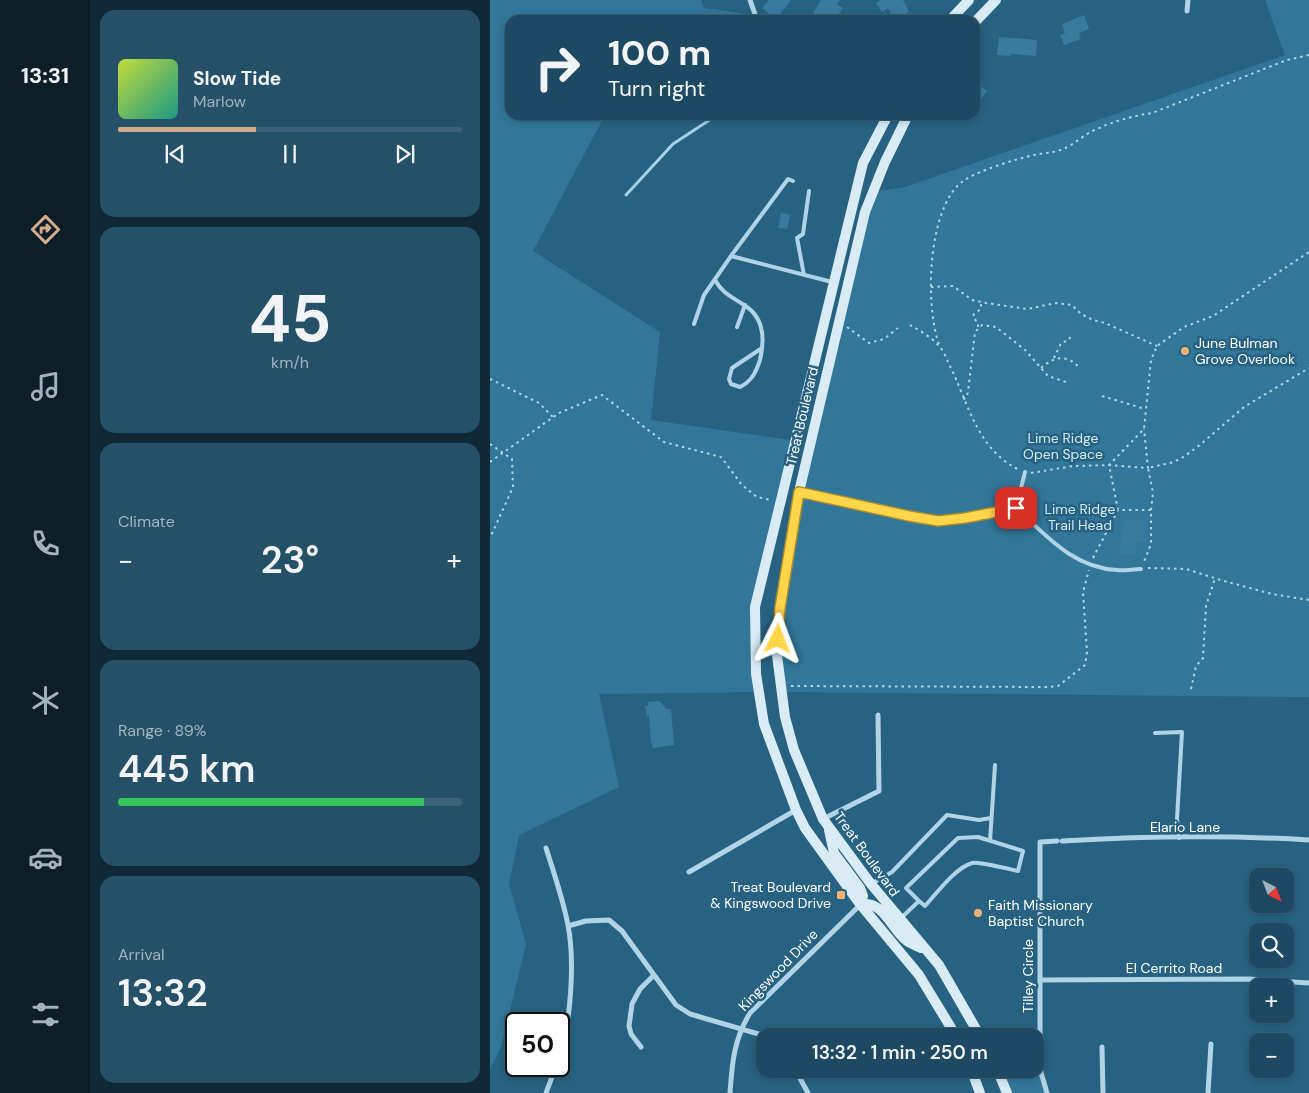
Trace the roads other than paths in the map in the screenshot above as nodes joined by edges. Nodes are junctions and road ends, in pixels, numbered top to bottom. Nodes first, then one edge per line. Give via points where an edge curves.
1 (750, 0) edge
2 (969, 0) edge
3 (996, 0) edge
4 (1188, 0) edge
5 (1187, 12) dead end
6 (755, 15) edge
7 (955, 15) edge
8 (980, 17) edge
9 (885, 120) edge
10 (906, 120) edge
11 (792, 181) dead end
12 (809, 191) dead end
13 (731, 256) junction
14 (804, 275) junction
15 (715, 280) junction
16 (834, 282) junction
17 (745, 305) junction
18 (694, 324) dead end
19 (737, 327) dead end
20 (762, 348) junction
21 (1025, 472) road end
22 (799, 492) junction
23 (1016, 508) junction
24 (1141, 568) road end
25 (878, 715) dead end
26 (1155, 733) dead end
27 (995, 765) dead end
28 (796, 810) junction
29 (991, 818) junction
30 (825, 822) junction
31 (1179, 838) junction
32 (1309, 840) edge
33 (990, 841) junction
34 (1040, 842) joint
35 (546, 848) dead end
36 (689, 872) dead end
37 (871, 884) junction
38 (919, 901) junction
39 (860, 904) junction
40 (900, 919) junction
41 (568, 926) junction
42 (926, 951) junction
43 (654, 975) junction
44 (1040, 980) junction
45 (1309, 983) edge
46 (569, 1012) edge
47 (740, 1028) junction
48 (951, 1028) edge
49 (975, 1028) edge
50 (1038, 1028) edge
51 (756, 1033) edge
52 (1211, 1044) dead end
53 (641, 1046) dead end
54 (1102, 1047) dead end
55 (552, 1077) edge
56 (800, 1078) edge
57 (977, 1078) edge
58 (1000, 1078) edge
59 (1043, 1078) edge
60 (546, 1093) edge
61 (730, 1093) edge
62 (808, 1093) edge
63 (980, 1093) edge
64 (1006, 1093) edge
65 (1047, 1093) edge
66 (1102, 1093) edge
67 (1208, 1093) edge

1 - 6 street
2 - 7 main road
3 - 8 main road
4 - 5 street
9 - 16 main road, Treat Boulevard via 863,163
10 - 22 main road, Treat Boulevard via 865,212
11 - 13 lane via 788,178
12 - 14 lane via 803,234 797,238
13 - 14 lane
13 - 15 lane
14 - 16 lane
15 - 17 lane via 721,290
15 - 18 lane via 704,295
16 - 28 main road, Treat Boulevard via 755,607 756,674 764,724
17 - 19 lane
17 - 20 lane via 760,323
20 - 20 lane via 754,376 748,384 740,387 731,384 732,368
21 - 23 lane
22 - 23 lane via 938,521
22 - 30 main road, Treat Boulevard via 780,608 777,655 785,717 794,750
23 - 24 lane via 1061,550 1090,564 1117,570
25 - 30 street via 880,791
26 - 31 lane via 1182,732 1177,819
27 - 29 lane
28 - 36 street
28 - 39 main road, Treat Boulevard via 805,828
29 - 33 lane
29 - 37 lane via 979,820 947,816 892,872
30 - 37 main road, Treat Boulevard
30 - 39 main road via 834,853 860,888 863,896
31 - 32 street, Elario Lane
31 - 34 street, Elario Lane
33 - 38 lane via 978,837 958,838 906,888
33 - 38 lane via 1023,851 1018,871 973,862 945,883 925,906
34 - 44 street, Tilley Circle
35 - 41 street
37 - 40 main road, Treat Boulevard
38 - 40 lane
39 - 42 main road via 880,909 907,941
39 - 47 street, Kingswood Drive via 759,1002
39 - 48 main road, Treat Boulevard via 919,974
40 - 42 main road, Treat Boulevard
41 - 43 street via 609,920 622,931
41 - 46 street via 571,958
42 - 49 main road, Treat Boulevard via 939,965
43 - 47 street via 676,1005 690,1014
43 - 53 street via 640,989 632,1004 629,1026
44 - 45 street, El Cerrito Road via 1248,979
44 - 50 street, Tilley Circle
47 - 51 street
47 - 61 street, Kingswood Drive via 732,1058
52 - 67 street
54 - 66 street
55 - 60 street
56 - 62 street
57 - 63 main road
58 - 64 main road
59 - 65 street, Tilley Circle

